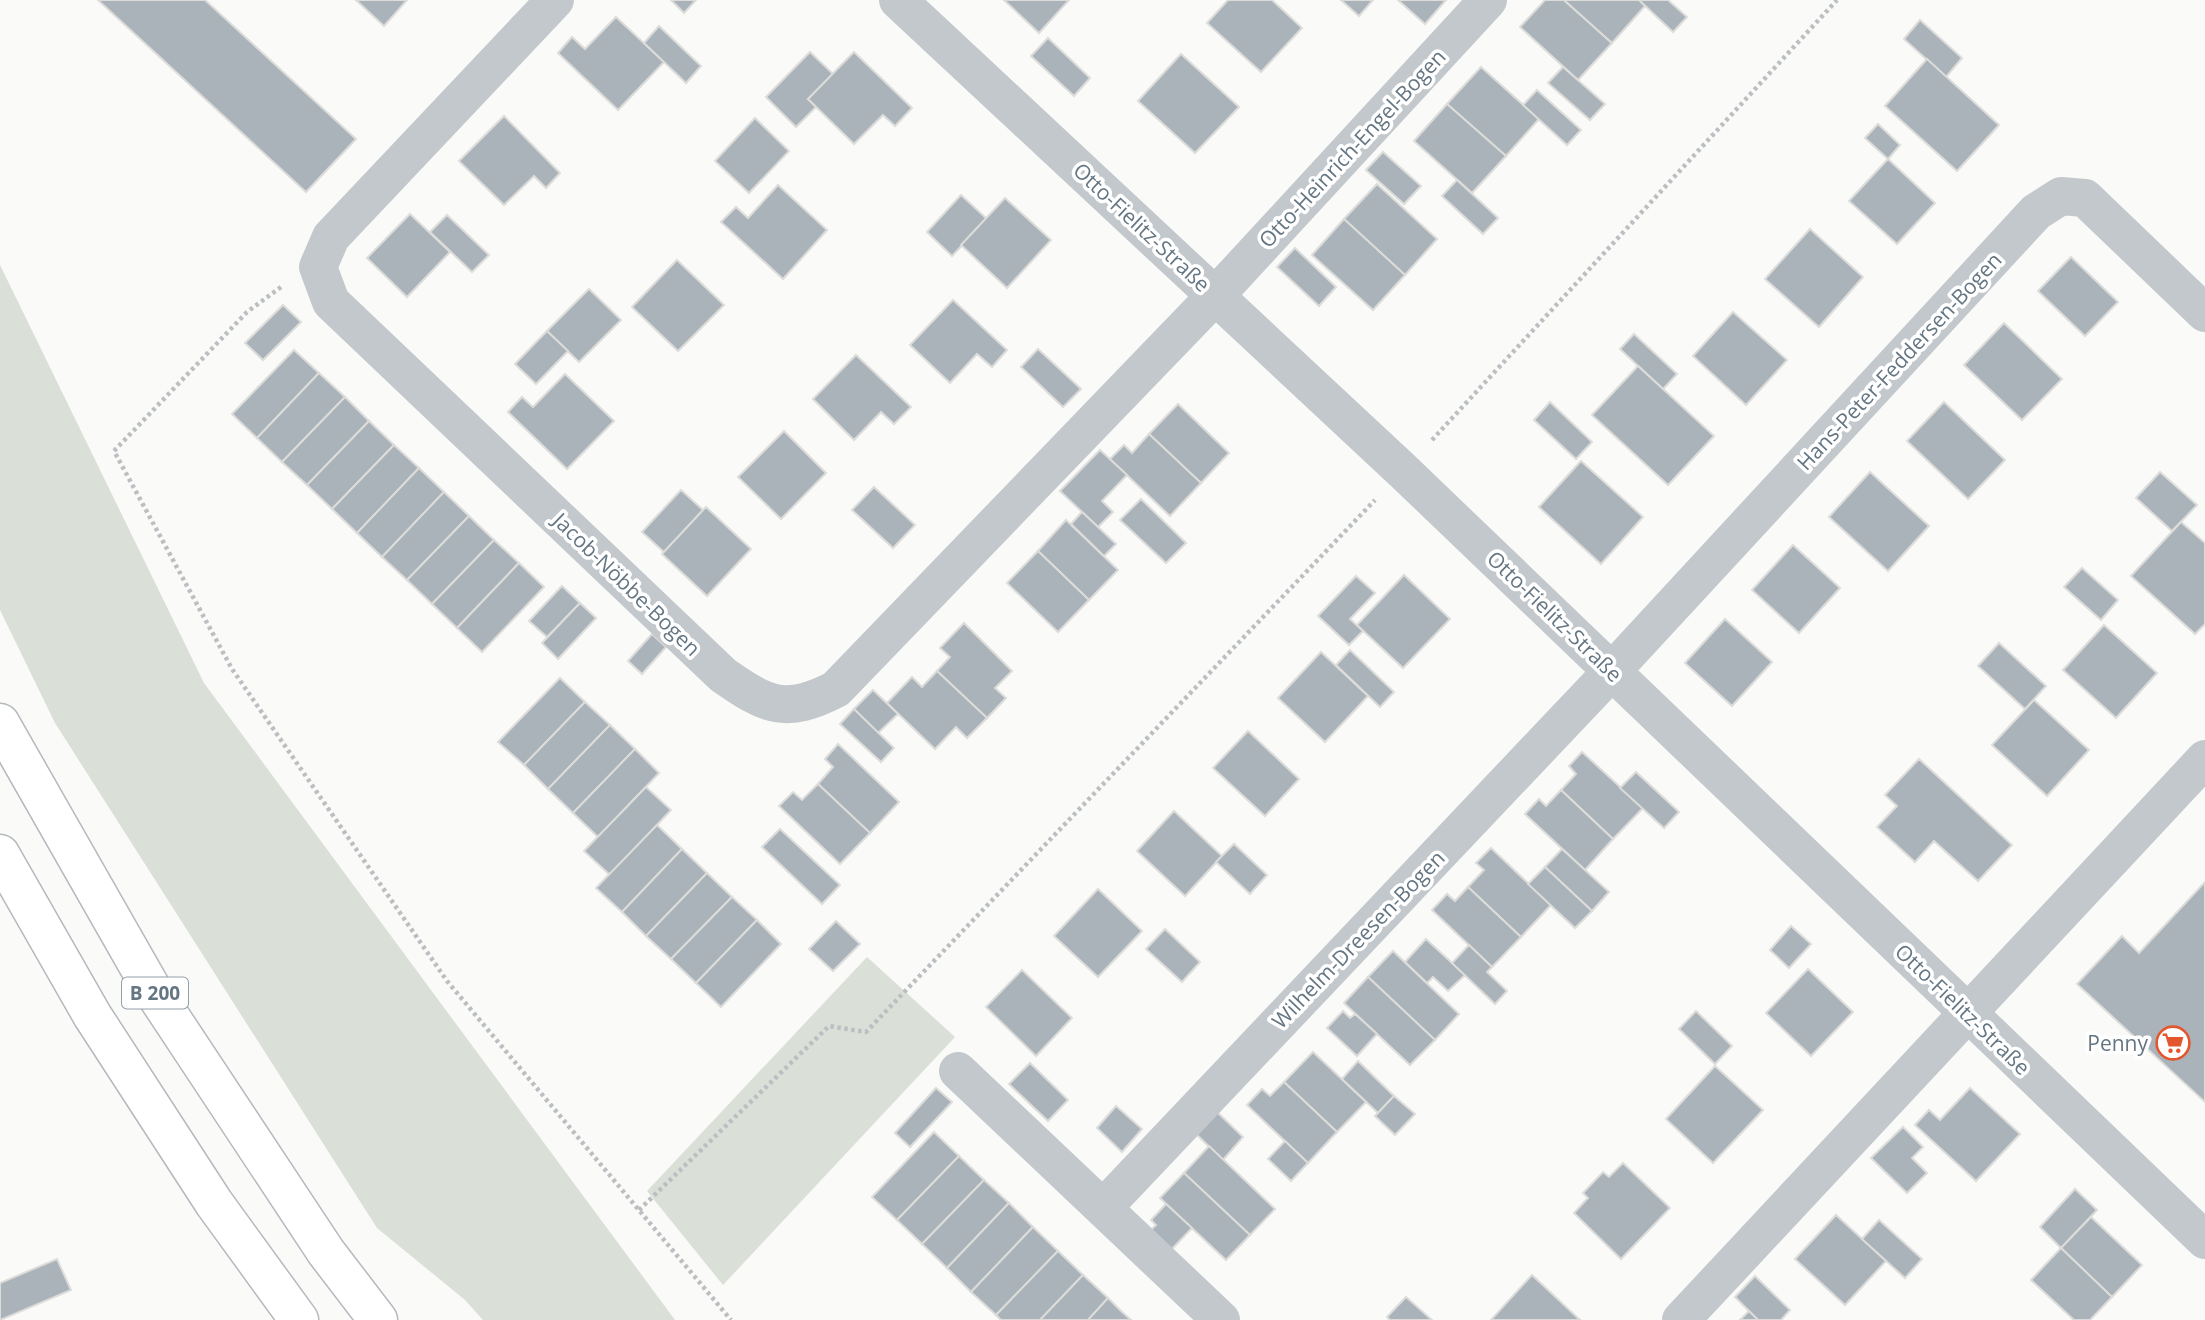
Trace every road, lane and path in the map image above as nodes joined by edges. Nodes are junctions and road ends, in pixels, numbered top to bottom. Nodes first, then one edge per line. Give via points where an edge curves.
1 (555, 0) edge
2 (1488, 0) edge
3 (903, 2) edge
4 (318, 267) junction
5 (1216, 295) junction
6 (2205, 313) edge
7 (1612, 671) junction
8 (0, 723) edge
9 (2205, 759) edge
10 (0, 855) edge
11 (908, 988) dead end
12 (1967, 1013) junction
13 (958, 1071) dead end
14 (1104, 1206) junction
15 (639, 1210) junction
16 (2205, 1240) edge
17 (299, 1320) edge
18 (378, 1320) edge
19 (731, 1320) edge
20 (1221, 1320) edge
21 (1681, 1320) edge

1 - 4 street via 331,237
2 - 5 street, Otto-Heinrich-Engel-Bogen
3 - 5 street, Otto-Fielitz-Straße
4 - 5 street, Jacob-Nöbbe-Bogen via 331,302 723,675 757,699 784,706 811,702 836,689
4 - 15 path via 296,275 247,312 114,451 232,668 447,981
5 - 7 street, Otto-Fielitz-Straße
6 - 7 street, Hans-Peter-Feddersen-Bogen via 2085,198 2061,196 2036,212
7 - 12 street, Otto-Fielitz-Straße
7 - 14 street, Wilhelm-Dreesen-Bogen
8 - 18 highway, B 200 via 150,986 326,1252
9 - 12 street
10 - 17 highway, B 200 via 100,1027 215,1203
11 - 15 path via 866,1032 829,1026
12 - 16 street, Otto-Fielitz-Straße
12 - 21 street
13 - 14 street
14 - 20 street
15 - 19 path

